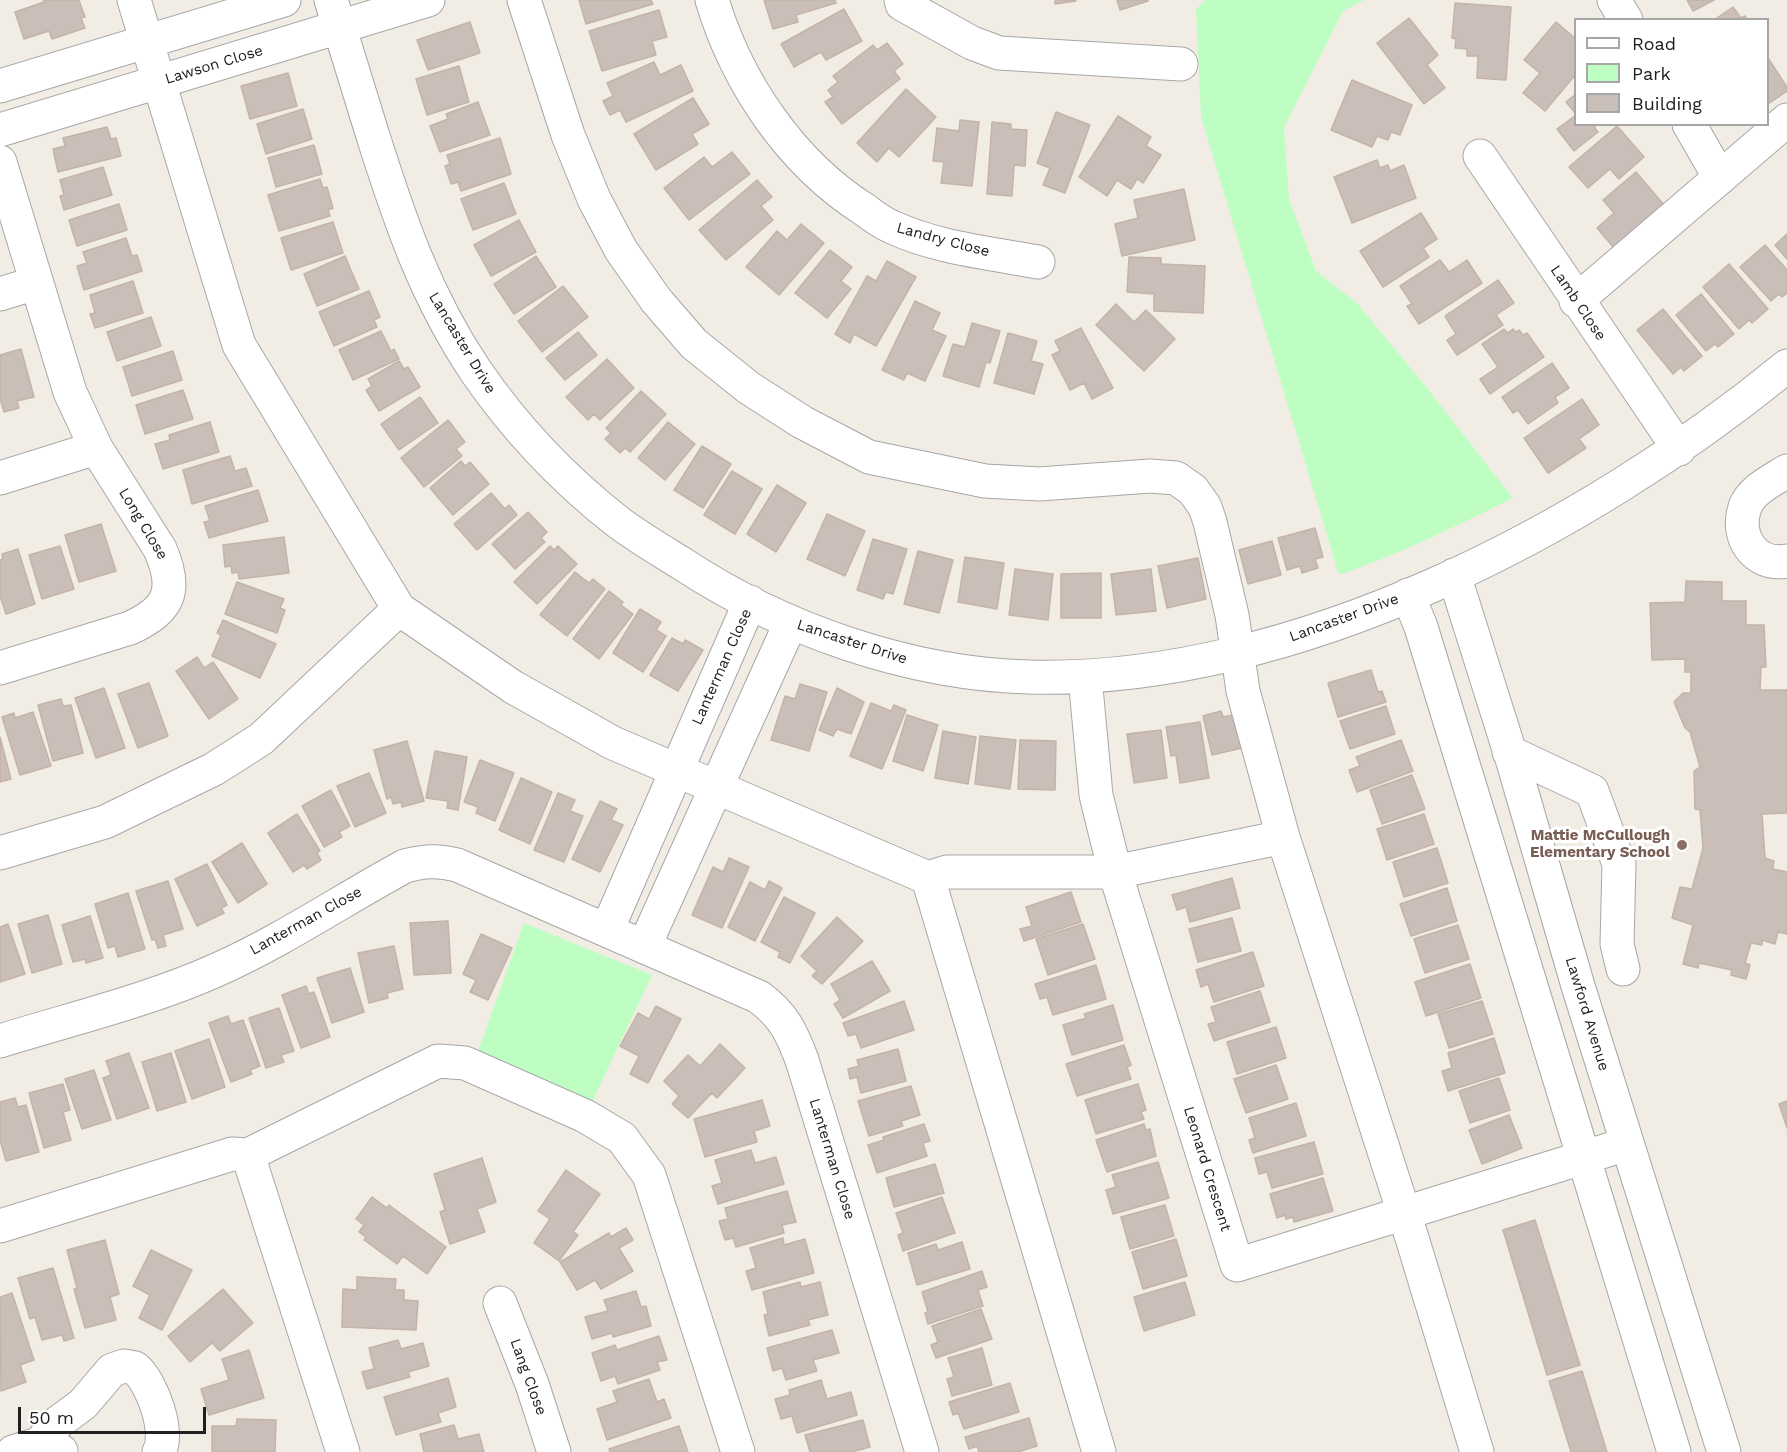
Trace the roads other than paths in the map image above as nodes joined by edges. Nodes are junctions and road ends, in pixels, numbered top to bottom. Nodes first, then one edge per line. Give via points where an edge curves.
1 (134, 0) edge
2 (284, 0) edge
3 (428, 0) edge
4 (524, 0) edge
5 (712, 0) edge
6 (901, 0) edge
7 (1614, 0) edge
8 (335, 14) edge
9 (1625, 18) edge
10 (147, 42) junction
11 (1181, 63) dead end
12 (160, 81) junction
13 (0, 86) edge
14 (1787, 120) edge
15 (1690, 126) edge
16 (0, 130) edge
17 (1480, 156) dead end
18 (0, 162) edge
19 (1720, 178) junction
20 (1038, 262) dead end
21 (36, 283) junction
22 (0, 294) edge
23 (1576, 301) junction
24 (1787, 366) edge
25 (96, 447) junction
26 (1678, 449) junction
27 (1787, 471) edge
28 (0, 478) edge
29 (1787, 561) edge
30 (1454, 575) junction
31 (1408, 595) junction
32 (750, 602) junction
33 (399, 609) junction
34 (792, 622) junction
35 (1237, 653) junction
36 (0, 668) edge
37 (1085, 677) junction
38 (1509, 752) junction
39 (677, 771) junction
40 (717, 787) junction
41 (1282, 837) junction
42 (0, 853) edge
43 (1115, 872) junction
44 (928, 878) junction
45 (607, 930) junction
46 (644, 947) junction
47 (1623, 969) dead end
48 (0, 1041) edge
49 (1628, 1144) junction
50 (248, 1155) junction
51 (1584, 1158) junction
52 (1404, 1213) junction
53 (0, 1226) edge
54 (500, 1303) dead end
55 (39, 1449) edge
56 (159, 1452) edge
57 (343, 1452) edge
58 (554, 1452) edge
59 (738, 1452) edge
60 (922, 1452) edge
61 (1099, 1452) edge
62 (1477, 1452) edge
63 (1674, 1452) edge
64 (1724, 1452) edge

1 - 10 street
2 - 10 street
3 - 8 street, Lawson Close
4 - 35 street via 568,135 594,199 627,258 694,344 749,388 802,422 869,457 985,481 1039,484 1150,476 1176,478 1193,490 1210,522
5 - 20 street, Landry Close via 730,49 762,106 799,154 853,203 890,227 918,237
6 - 11 street via 972,43 999,53
7 - 9 street
8 - 12 street, Lawson Close
8 - 32 street, Lancaster Drive via 406,236 436,305 490,392 563,474 619,523 711,582
10 - 12 street
10 - 13 street
12 - 16 street, Lawson Close
12 - 33 street via 239,345
14 - 19 street
15 - 19 street
17 - 23 street, Lamb Close
18 - 21 street, Long Close
19 - 23 street
21 - 22 street
21 - 25 street, Long Close via 70,392
23 - 26 street, Lamb Close
24 - 26 street, Lancaster Drive
25 - 28 street
25 - 36 street, Long Close via 164,558 170,588 165,601 156,613 130,628
26 - 30 street, Lancaster Drive via 1617,489
27 - 29 street via 1759,488 1745,506 1742,524 1745,541 1754,553
30 - 31 street, Lancaster Drive
30 - 38 street, Lawford Avenue
31 - 35 street, Lancaster Drive via 1352,618
31 - 51 street
32 - 34 street, Lancaster Drive
32 - 39 street, Lanterman Close
33 - 39 street via 513,687 613,743
33 - 42 street via 261,739 214,768 105,822
34 - 37 street, Lancaster Drive via 875,653 949,669 1027,677
34 - 40 street
35 - 37 street, Lancaster Drive
35 - 41 street
37 - 43 street, Leonard Crescent via 1096,795
38 - 47 street via 1592,791 1619,864 1617,944
38 - 49 street, Lawford Avenue
39 - 40 street
39 - 45 street, Lanterman Close
40 - 44 street
40 - 46 street
41 - 43 street
41 - 52 street
43 - 44 street via 947,872
43 - 52 street, Leonard Crescent via 1237,1265
44 - 61 street
45 - 46 street, Lanterman Close
45 - 48 street, Lanterman Close via 457,865 439,860 422,862 405,866 221,968 166,990
46 - 60 street, Lanterman Close via 759,998 789,1028
49 - 51 street, Leonard Crescent
49 - 64 street, Lawford Avenue
50 - 53 street via 232,1154
50 - 57 street
50 - 59 street via 438,1061 465,1063 585,1116 622,1138 649,1175
51 - 52 street, Leonard Crescent
51 - 63 street
52 - 62 street
54 - 58 street, Lang Close
55 - 56 street via 52,1426 82,1404 112,1370 124,1366 135,1368 148,1382 164,1435

